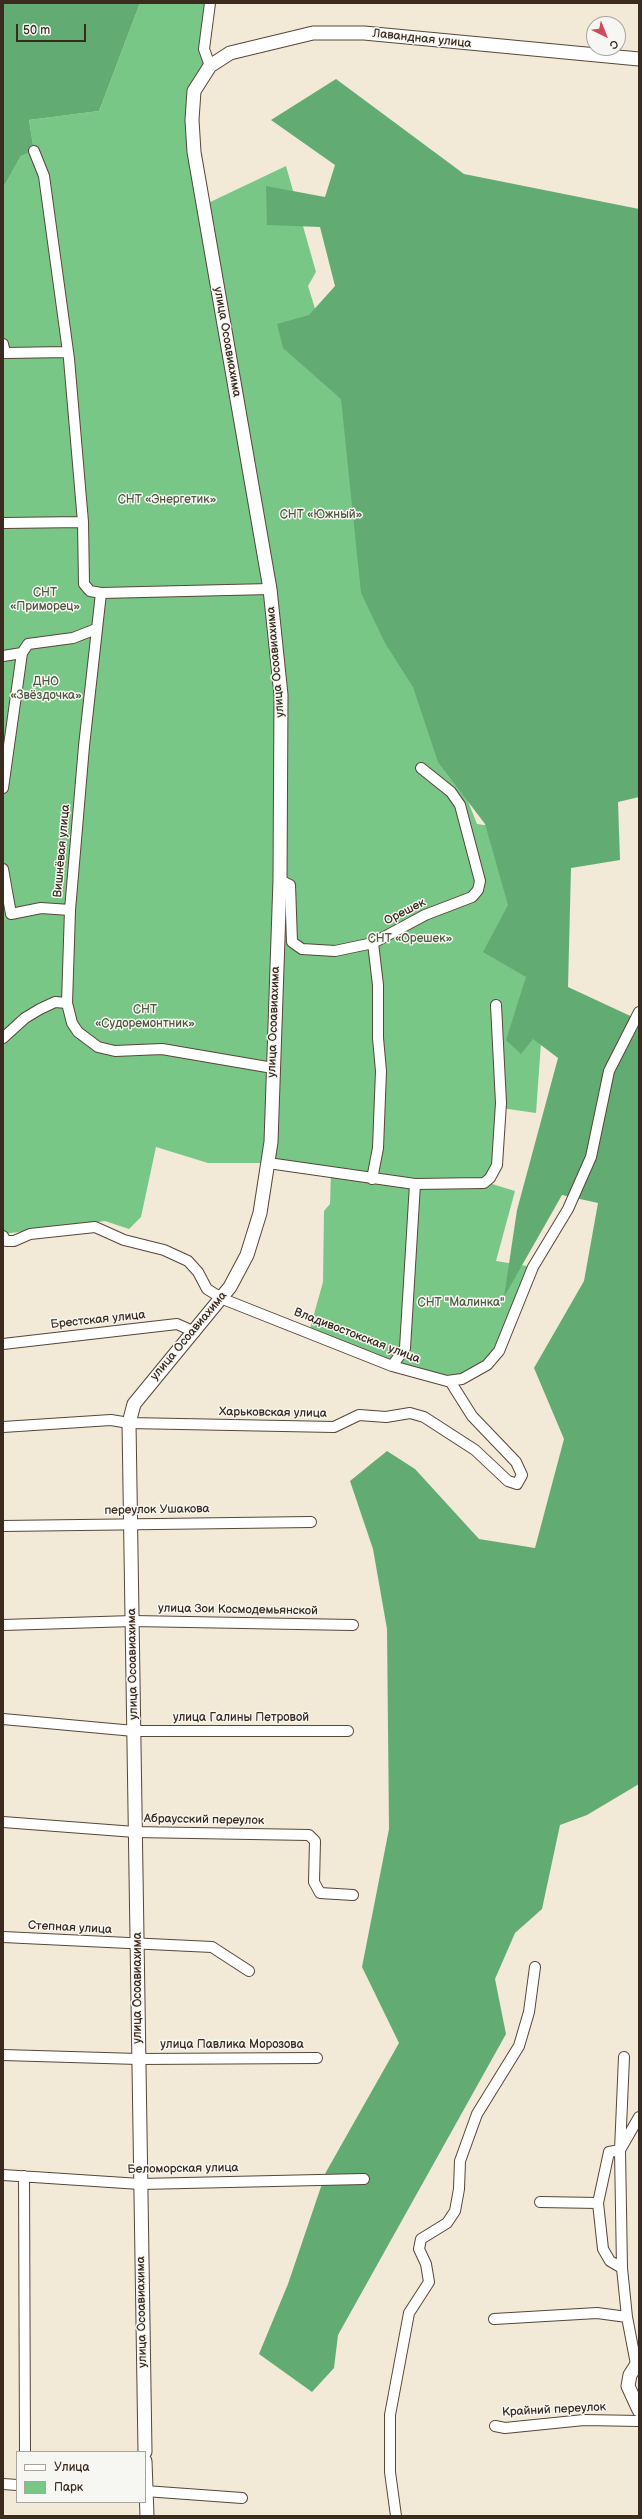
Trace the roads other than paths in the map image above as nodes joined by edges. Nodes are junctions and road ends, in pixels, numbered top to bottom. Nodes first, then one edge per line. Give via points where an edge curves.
1 (210, 3) edge
2 (639, 60) edge
3 (210, 66) junction
4 (34, 151) dead end
5 (3, 344) edge
6 (68, 352) junction
7 (83, 522) junction
8 (3, 523) edge
9 (270, 589) junction
10 (101, 593) junction
11 (96, 629) junction
12 (22, 653) junction
13 (3, 656) edge
14 (421, 768) dead end
15 (3, 788) edge
16 (3, 868) edge
17 (280, 880) junction
18 (70, 910) junction
19 (373, 943) junction
20 (67, 1003) junction
21 (496, 1006) dead end
22 (639, 1012) edge
23 (3, 1038) edge
24 (273, 1068) junction
25 (268, 1162) junction
26 (372, 1179) junction
27 (415, 1184) junction
28 (3, 1236) edge
29 (223, 1299) junction
30 (195, 1332) junction
31 (3, 1344) edge
32 (392, 1366) junction
33 (450, 1381) junction
34 (129, 1424) junction
35 (3, 1428) edge
36 (311, 1522) dead end
37 (132, 1523) junction
38 (3, 1526) edge
39 (133, 1621) junction
40 (3, 1625) edge
41 (352, 1625) dead end
42 (3, 1718) edge
43 (134, 1731) junction
44 (348, 1731) dead end
45 (3, 1822) edge
46 (135, 1832) junction
47 (353, 1895) dead end
48 (3, 1937) edge
49 (138, 1945) junction
50 (535, 1967) dead end
51 (249, 1972) dead end
52 (3, 2055) edge
53 (624, 2057) dead end
54 (317, 2058) dead end
55 (138, 2059) junction
56 (639, 2117) edge
57 (620, 2150) junction
58 (3, 2175) edge
59 (24, 2176) junction
60 (364, 2179) dead end
61 (140, 2184) junction
62 (540, 2202) dead end
63 (598, 2203) junction
64 (622, 2268) junction
65 (627, 2317) junction
66 (494, 2319) dead end
67 (637, 2363) edge
68 (639, 2410) edge
69 (639, 2421) edge
70 (495, 2426) dead end
71 (25, 2451) edge
72 (145, 2451) edge
73 (3, 2484) edge
74 (16, 2485) edge
75 (146, 2491) edge
76 (242, 2498) dead end
77 (146, 2503) edge
78 (147, 2516) edge
79 (396, 2516) edge

1 - 3 street via 204,49
2 - 3 street, Лавандная улица via 336,32 313,33 247,47 230,53
3 - 9 street, улица Осоавиахима via 194,91 194,152
4 - 6 street via 44,176
5 - 6 street via 5,353
6 - 7 street
7 - 8 street
7 - 10 street via 84,584 90,591
9 - 10 street
9 - 17 street, улица Осоавиахима via 281,694
10 - 11 street, Вишнёвая улица
11 - 12 street via 73,638 28,644
11 - 18 street, Вишнёвая улица
12 - 13 street
12 - 15 street
14 - 19 street, Орешек via 451,792 460,805 480,881 478,890 472,897 425,915
16 - 18 street via 11,914 41,908
17 - 19 street, Орешек via 290,884 292,942 302,949 335,951
17 - 24 street, улица Осоавиахима
18 - 20 street, Вишнёвая улица
19 - 26 street via 378,985 381,1071 378,1148
20 - 23 street via 55,1002 40,1009 25,1018
20 - 24 street, Вишнёвая улица via 72,1023 78,1032 98,1047 115,1051 162,1049
21 - 27 street via 501,1103 497,1166 490,1178 484,1182
22 - 33 street via 610,1071 591,1157 568,1209 533,1267 499,1350 487,1365 462,1379
24 - 25 street, улица Осоавиахима
25 - 26 street
25 - 29 street, улица Осоавиахима via 260,1213 246,1255
26 - 27 street
27 - 32 street via 405,1348
28 - 29 street, Владивостокская улица via 6,1241 14,1241 30,1234 96,1227 124,1240 164,1250 188,1261 198,1272 207,1289
29 - 30 street, улица Осоавиахима
29 - 32 street, Владивостокская улица
30 - 31 street, Брестская улица via 177,1324
30 - 34 street, улица Осоавиахима via 134,1404
32 - 33 street, Владивостокская улица
33 - 34 street, Харьковская улица via 472,1416 516,1462 522,1475 517,1484 508,1481 475,1450 424,1417 410,1413 386,1417 359,1415 334,1427
34 - 35 street, Харьковская улица via 111,1420
34 - 37 street, улица Осоавиахима
36 - 37 street, переулок Ушакова
37 - 38 street, переулок Ушакова
37 - 39 street, улица Осоавиахима
39 - 40 street, улица Зои Космодемьянской
39 - 41 street, улица Зои Космодемьянской
39 - 43 street, улица Осоавиахима
42 - 43 street, улица Галины Петровой
43 - 44 street, улица Галины Петровой
43 - 46 street, улица Осоавиахима
45 - 46 street, Абраусский переулок
46 - 47 street, Абраусский переулок via 310,1835 315,1841 314,1882 320,1892
46 - 49 street, улица Осоавиахима
48 - 49 street, Степная улица
49 - 51 street, Степная улица via 212,1948
49 - 55 street, улица Осоавиахима
50 - 79 street via 529,2012 519,2046 477,2114 460,2161 455,2211 447,2223 421,2239 419,2249 426,2264 429,2282 408,2313 390,2415 390,2472
52 - 55 street, улица Павлика Морозова
53 - 57 street
54 - 55 street, улица Павлика Морозова
55 - 61 street, улица Осоавиахима
56 - 57 street
57 - 63 street via 609,2152
57 - 64 street
58 - 59 street, Беломорская улица
59 - 61 street, Беломорская улица
59 - 71 street
60 - 61 street, Беломорская улица
61 - 72 street, улица Осоавиахима
62 - 63 street
63 - 64 street via 602,2249 610,2261
64 - 65 street
65 - 66 street via 597,2313
65 - 67 street
67 - 68 street via 630,2375 628,2386
69 - 70 street, Крайний переулок via 584,2420 505,2428
73 - 74 street
75 - 76 street
77 - 78 street

